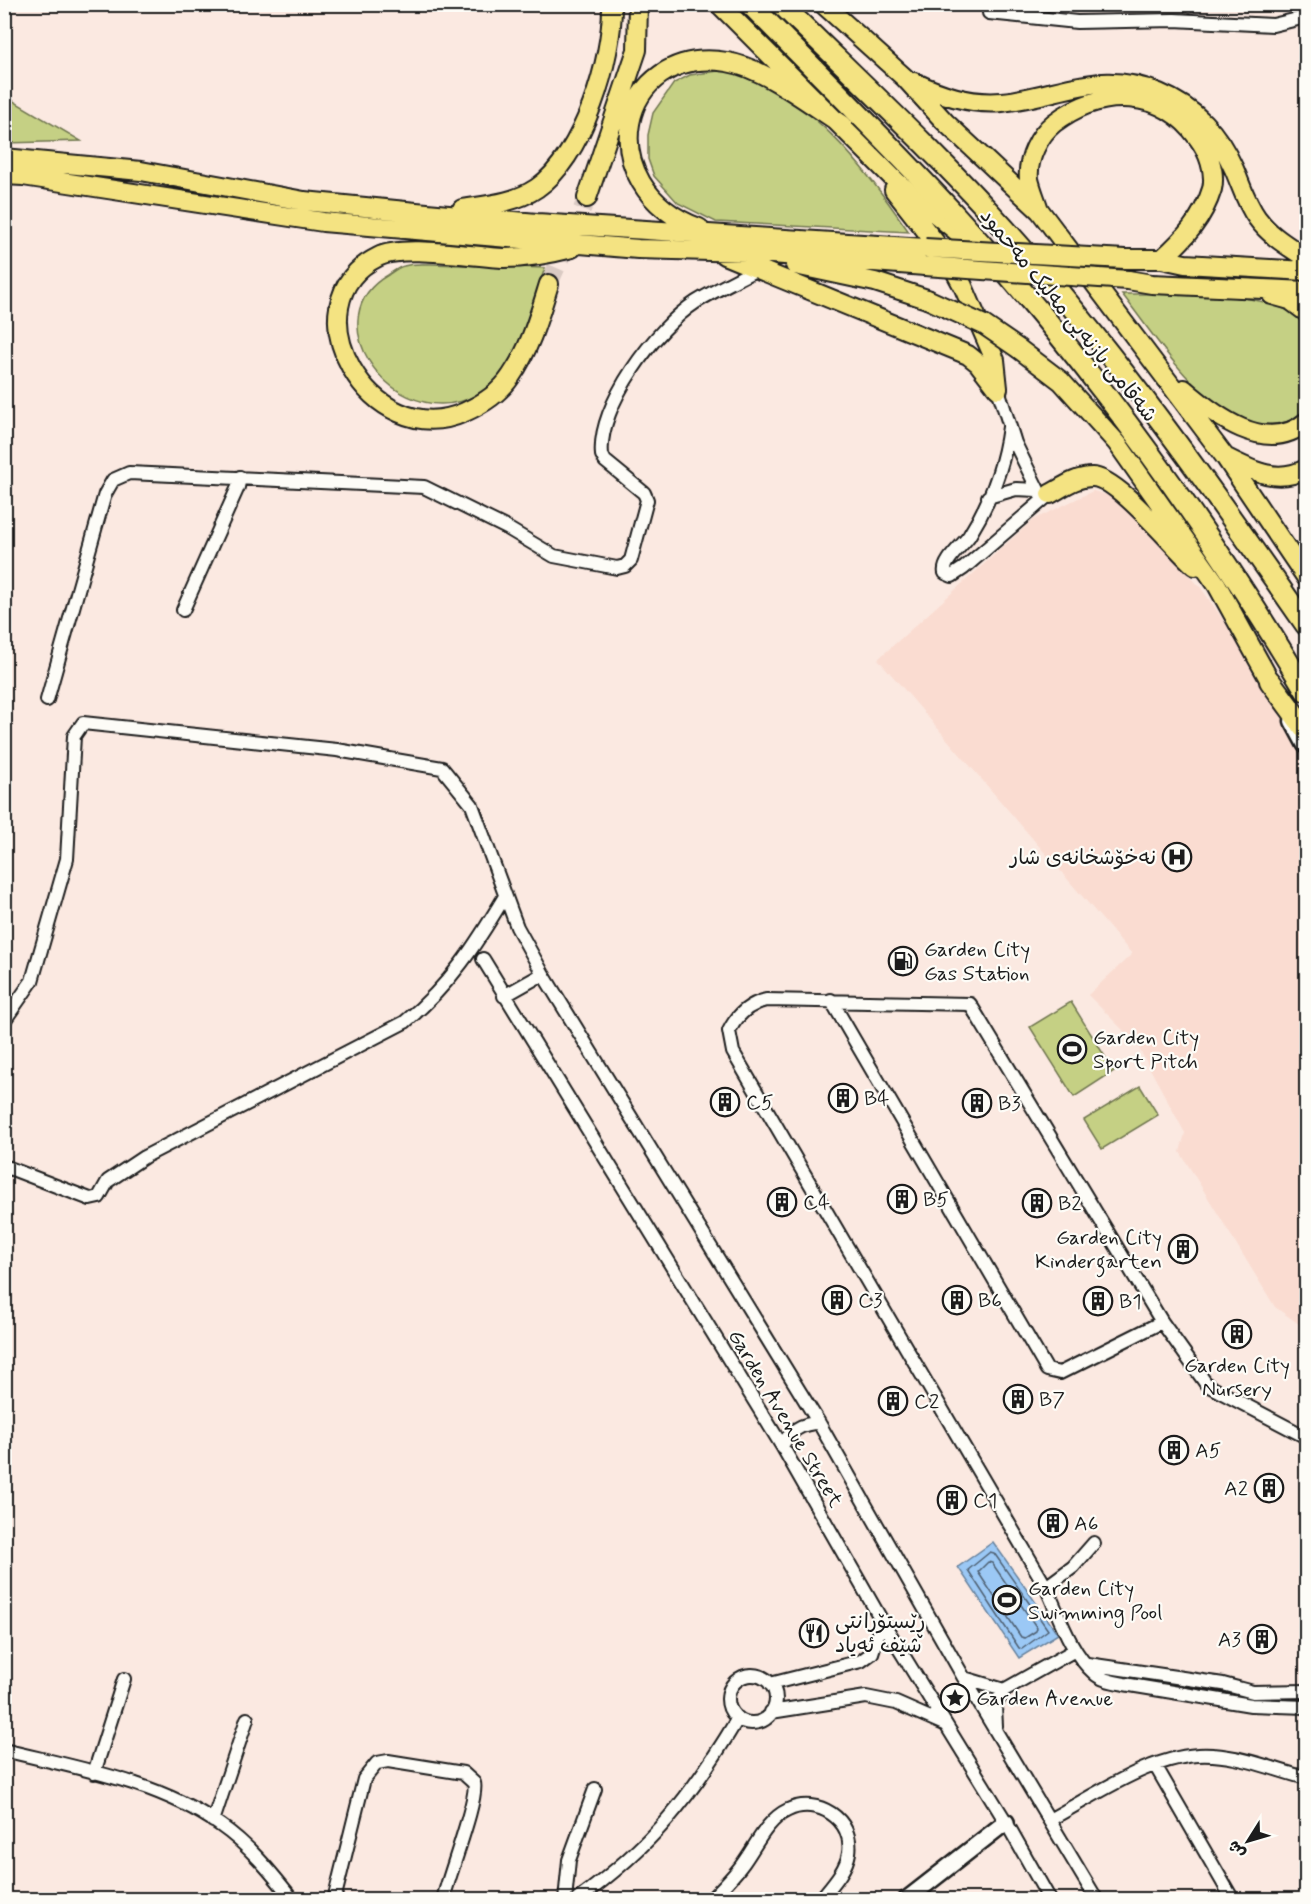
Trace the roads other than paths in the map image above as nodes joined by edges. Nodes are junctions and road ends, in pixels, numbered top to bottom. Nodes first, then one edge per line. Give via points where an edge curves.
1 (612, 4) edge
2 (638, 4) edge
3 (719, 4) edge
4 (750, 4) edge
5 (781, 4) edge
6 (823, 4) edge
7 (989, 13) dead end
8 (1306, 17) edge
9 (905, 78) junction
10 (843, 125) junction
11 (869, 154) junction
12 (4, 158) edge
13 (4, 175) edge
14 (587, 198) tunnel mouth
15 (324, 203) junction
16 (416, 212) junction
17 (1040, 212) junction
18 (323, 222) junction
19 (713, 242) junction
20 (586, 245) junction
21 (925, 257) junction
22 (1306, 258) edge
23 (1162, 259) junction
24 (994, 260) junction
25 (760, 261) junction
26 (1306, 271) edge
27 (549, 284) tunnel mouth
28 (1244, 288) junction
29 (1306, 291) edge
30 (1306, 312) edge
31 (1157, 364) junction
32 (998, 389) junction
33 (1306, 422) edge
34 (1009, 427) junction
35 (1225, 457) junction
36 (1306, 469) edge
37 (240, 477) junction
38 (1043, 495) junction
39 (988, 497) junction
40 (1306, 577) edge
41 (1217, 585) junction
42 (183, 610) dead end
43 (1306, 625) edge
44 (1270, 681) junction
45 (1306, 691) edge
46 (47, 700) dead end
47 (1306, 730) edge
48 (1306, 745) edge
49 (505, 896) junction
50 (483, 959) dead end
51 (543, 974) junction
52 (504, 996) junction
53 (831, 1000) junction
54 (4, 1021) edge
55 (4, 1166) edge
56 (1162, 1322) junction
57 (819, 1423) junction
58 (1306, 1437) edge
59 (782, 1446) junction
60 (1094, 1543) dead end
61 (1046, 1587) junction
62 (882, 1621) junction
63 (1076, 1650) junction
64 (1088, 1664) junction
65 (124, 1678) dead end
66 (964, 1678) junction
67 (770, 1684) junction
68 (1004, 1690) junction
69 (1253, 1692) junction
70 (1306, 1692) edge
71 (1251, 1705) junction
72 (1306, 1707) edge
73 (771, 1712) junction
74 (738, 1718) junction
75 (247, 1719) dead end
76 (945, 1724) junction
77 (996, 1728) junction
78 (4, 1750) edge
79 (1155, 1765) junction
80 (94, 1773) junction
81 (1306, 1778) edge
82 (595, 1789) dead end
83 (1049, 1820) junction
84 (213, 1821) junction
85 (1006, 1822) junction
86 (584, 1897) edge
87 (293, 1899) edge
88 (334, 1899) edge
89 (443, 1899) edge
90 (566, 1899) edge
91 (710, 1899) edge
92 (820, 1899) edge
93 (906, 1899) edge
94 (1050, 1899) edge
95 (1097, 1899) edge
96 (1233, 1899) edge

1 - 16 main road via 608,56 582,127 562,166 535,189 515,199 462,209
2 - 14 main road via 637,50
3 - 10 main road
4 - 24 highway, شەقامی بازنەیی مەلیک مەحمود via 887,142
5 - 43 highway, شەقامی بازنەیی مەلیک مەحمود via 1006,230 1201,475
6 - 9 main road
7 - 8 street via 1077,22 1174,20 1273,25
9 - 17 main road via 945,122
9 - 22 main road via 934,92 965,100 1002,102 1098,81 1130,84 1158,93 1189,108 1217,137 1258,220 1276,239
10 - 11 main road
10 - 19 main road via 761,75 729,62 686,63 660,77 638,100 628,128 634,172 656,203
11 - 24 main road via 928,210
11 - 32 main road via 949,260 963,285 995,360
12 - 15 main road via 141,171
13 - 18 main road
15 - 16 main road
15 - 18 main road
16 - 19 main road
17 - 23 main road via 1029,178 1035,147 1045,129 1073,108 1100,99 1125,97 1155,103 1186,121 1205,146 1211,162 1212,187 1199,219
17 - 31 main road
18 - 20 main road
19 - 20 main road
19 - 21 main road
19 - 25 main road
20 - 27 main road via 536,257 404,251 377,257 354,276 342,301 340,346 371,395 401,416 456,416 496,394 511,377 533,333
21 - 23 main road, bridge
21 - 25 main road
21 - 28 main road, bridge via 1152,284
23 - 26 main road via 1185,264
24 - 45 highway, شەقامی بازنەیی مەلیک مەحمود via 1134,432 1230,568
25 - 32 main road via 968,355
25 - 37 street via 694,303 650,344 608,412 602,455 647,500 631,560 625,566 617,568 554,556 424,487
25 - 41 main road, bridge via 875,282 927,299 984,325 1019,349 1061,381 1117,442
28 - 29 main road
28 - 30 main road via 1290,300
31 - 33 main road via 1221,420 1247,431 1289,432
31 - 35 main road
32 - 34 street
34 - 38 street
34 - 39 street via 1002,462
35 - 36 main road via 1273,477
35 - 40 main road
37 - 42 street
37 - 46 street via 129,473 113,480 105,494
38 - 39 street via 1016,489
38 - 39 street via 955,576 947,576 945,564 969,535
38 - 41 main road via 1084,478 1110,482
41 - 44 main road
44 - 47 highway
44 - 48 main road
49 - 51 street, Garden Avenue Street
49 - 54 street, Garden Avenue Street via 472,806 442,768 337,750 83,723 74,736 67,859 32,981
49 - 55 street via 471,953 435,997 405,1022 144,1157 108,1181 99,1197 90,1199
50 - 52 street, Garden Avenue Street
51 - 52 street
51 - 57 street, Garden Avenue Street
52 - 59 street, Garden Avenue Street
53 - 56 street via 970,1004
53 - 56 street via 1047,1370 1060,1373
53 - 61 street via 766,1000 754,1004 732,1024 730,1045
56 - 58 street via 1207,1385
57 - 59 street via 798,1427
57 - 66 street, Garden Avenue Street
59 - 62 street, Garden Avenue Street
60 - 61 street via 1073,1567
61 - 63 street
62 - 67 street via 872,1653 861,1661
62 - 76 street, Garden Avenue Street
63 - 64 street
63 - 68 street
64 - 69 street
64 - 71 street via 1093,1672 1110,1681
65 - 80 street
66 - 68 street
66 - 77 street, Garden Avenue Street
67 - 73 street via 776,1698
67 - 74 street via 757,1675 734,1682 728,1706
68 - 77 street via 995,1706
69 - 70 street
69 - 71 street
71 - 72 street
73 - 74 street via 752,1723
73 - 76 street via 866,1697 896,1703
74 - 86 street via 679,1809
75 - 84 street
76 - 85 street, Garden Avenue Street
77 - 83 street, Garden Avenue Street
78 - 80 street
79 - 81 street via 1183,1756 1211,1755
79 - 83 street
79 - 96 street
80 - 84 street via 158,1793
82 - 90 street via 569,1860
83 - 95 street, Garden Avenue Street
84 - 87 street via 258,1857
85 - 93 street
85 - 94 street, Garden Avenue Street
88 - 89 street via 364,1779 377,1763 388,1761 463,1773 474,1782 474,1797
91 - 92 street via 740,1868 775,1820 787,1810 812,1805 829,1811 841,1822 849,1844 842,1870

